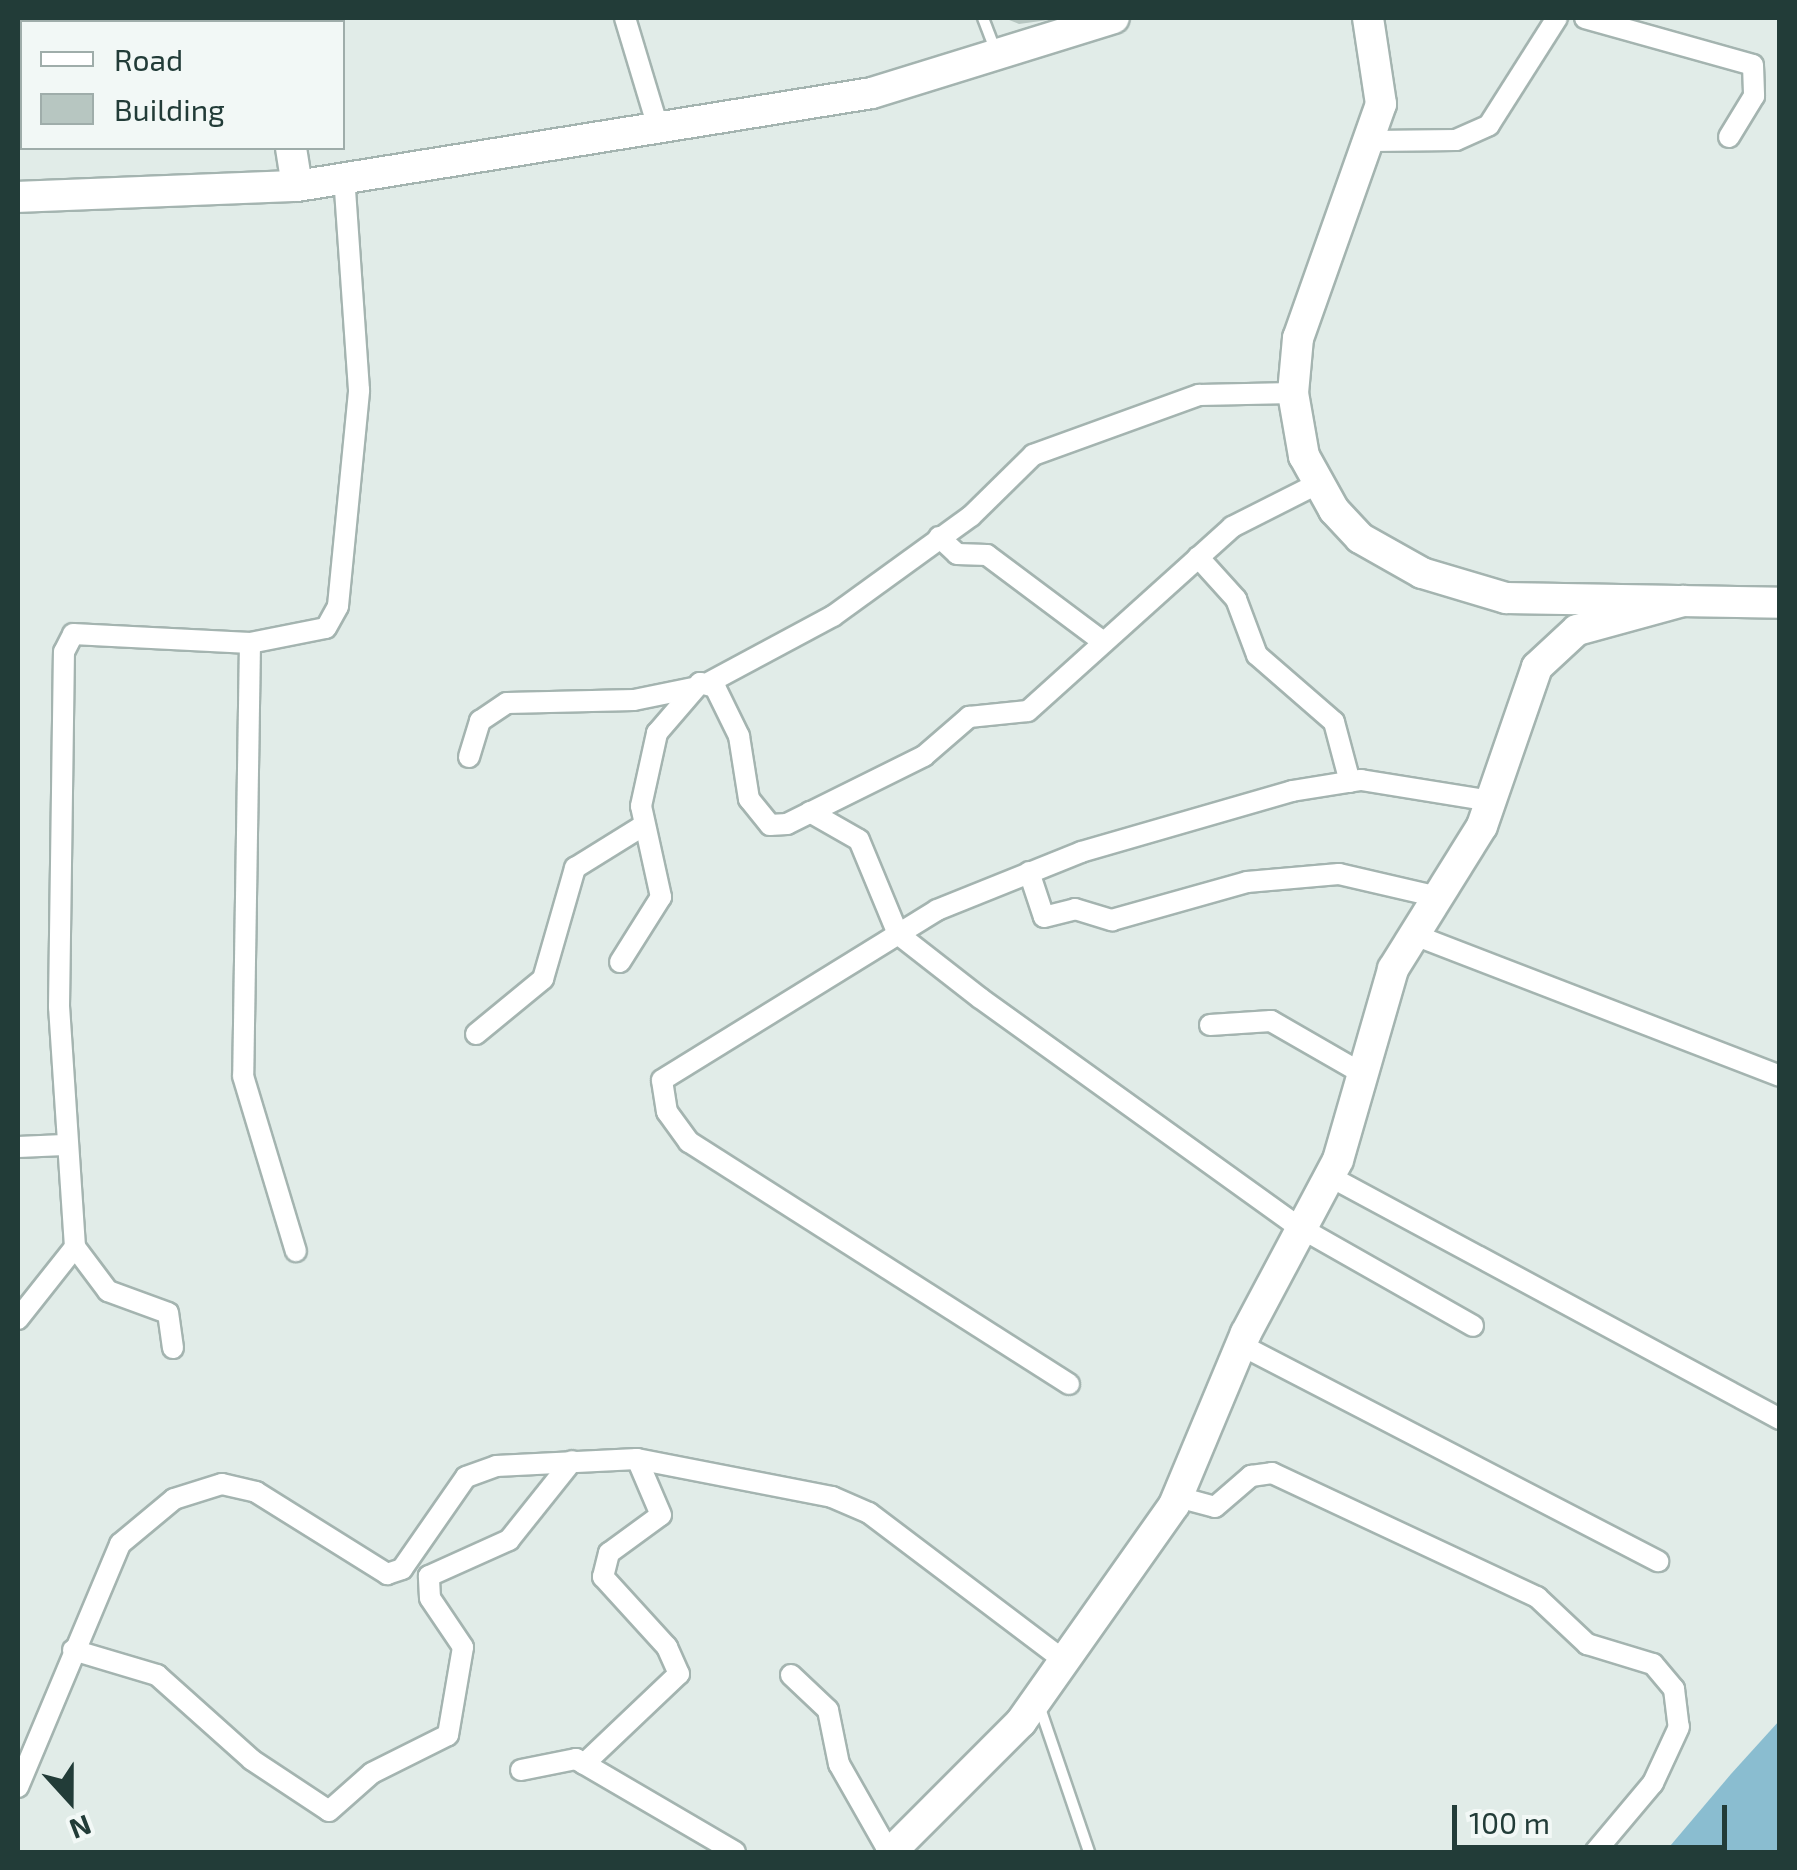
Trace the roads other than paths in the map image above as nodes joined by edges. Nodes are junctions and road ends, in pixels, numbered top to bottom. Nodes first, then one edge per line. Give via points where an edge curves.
1 (625, 18) edge
2 (984, 18) edge
3 (1082, 18) edge
4 (1114, 18) edge
5 (1368, 18) edge
6 (1557, 18) edge
7 (1586, 18) edge
8 (1051, 38) junction
9 (998, 56) junction
10 (658, 127) junction
11 (1729, 137) dead end
12 (1373, 141) junction
13 (291, 150) edge
14 (344, 178) junction
15 (297, 186) junction
16 (18, 197) edge
17 (1293, 393) junction
18 (1317, 484) junction
19 (939, 537) junction
20 (1198, 557) junction
21 (1683, 601) junction
22 (1780, 603) edge
23 (1102, 640) junction
24 (250, 644) junction
25 (701, 686) junction
26 (469, 757) dead end
27 (1350, 782) junction
28 (1490, 801) junction
29 (810, 812) junction
30 (644, 825) junction
31 (1029, 872) junction
32 (1439, 897) junction
33 (898, 934) junction
34 (1412, 934) junction
35 (620, 962) dead end
36 (1210, 1026) dead end
37 (476, 1034) dead end
38 (1363, 1074) junction
39 (1780, 1076) edge
40 (64, 1145) junction
41 (18, 1147) edge
42 (1329, 1176) junction
43 (1299, 1228) junction
44 (74, 1246) junction
45 (296, 1250) dead end
46 (18, 1317) edge
47 (1473, 1326) dead end
48 (1241, 1345) junction
49 (173, 1348) dead end
50 (1068, 1384) dead end
51 (1780, 1418) edge
52 (637, 1459) junction
53 (572, 1461) junction
54 (1178, 1497) junction
55 (1658, 1561) dead end
56 (73, 1650) junction
57 (1065, 1661) junction
58 (791, 1675) dead end
59 (1038, 1700) junction
60 (584, 1764) junction
61 (521, 1770) dead end
62 (18, 1787) edge
63 (735, 1852) edge
64 (890, 1852) edge
65 (1088, 1852) edge
66 (1595, 1852) edge

1 - 10 street
2 - 9 lane
3 - 8 street
4 - 8 main road
5 - 12 main road via 1382,65
6 - 12 street via 1489,125 1456,140
7 - 11 street via 1753,65 1758,83
8 - 9 main road
9 - 10 main road via 872,93
10 - 14 main road
12 - 17 main road via 1308,305
13 - 15 main road
14 - 15 main road
14 - 24 street via 359,390 338,606 326,628
15 - 16 main road
17 - 18 main road
17 - 19 street via 1199,395 1052,447
18 - 20 street via 1246,518
18 - 21 main road via 1360,538 1422,573 1506,598
19 - 23 street via 958,554 988,555
19 - 25 street via 833,616
20 - 23 street
20 - 27 street via 1236,599 1257,655 1334,722
21 - 22 main road
21 - 28 main road via 1577,630 1548,652
23 - 29 street via 1028,711 969,718 924,756
24 - 40 street via 86,632 66,641
24 - 45 street via 243,1076
25 - 26 street via 508,703 480,721
25 - 29 street via 739,736 744,790 763,820 777,827
25 - 30 street via 656,733
27 - 28 street
27 - 31 street via 1265,798
28 - 32 main road
29 - 33 street via 866,850
30 - 35 street via 661,898
30 - 37 street via 575,868 543,979
31 - 32 street via 1044,917 1076,909 1112,920 1247,882 1338,874
31 - 33 street
32 - 34 main road
33 - 43 street
33 - 50 street via 671,1068 662,1080 667,1112 689,1142
34 - 38 main road
34 - 39 street
36 - 38 street via 1271,1021
38 - 42 main road
40 - 41 street
40 - 44 street
42 - 43 main road
42 - 51 street
43 - 47 street
43 - 48 main road
44 - 46 street
44 - 49 street via 108,1290 168,1313
48 - 54 main road
48 - 55 street
52 - 53 street
52 - 57 street via 851,1504
52 - 60 street via 661,1516 609,1553 604,1577 674,1656 679,1674
53 - 56 street via 466,1476 402,1568 386,1574 240,1484 193,1491 120,1544
53 - 56 street via 509,1540 430,1576 430,1598 462,1646 448,1735 372,1773 329,1811 252,1760 157,1675
54 - 57 main road
54 - 66 street via 1215,1507 1251,1476 1272,1473 1536,1597 1587,1644 1653,1664 1674,1689 1679,1727 1653,1783
56 - 62 street
57 - 59 main road
58 - 64 street via 828,1710 839,1764
59 - 64 main road
59 - 65 lane
60 - 61 street via 562,1757
60 - 63 street

